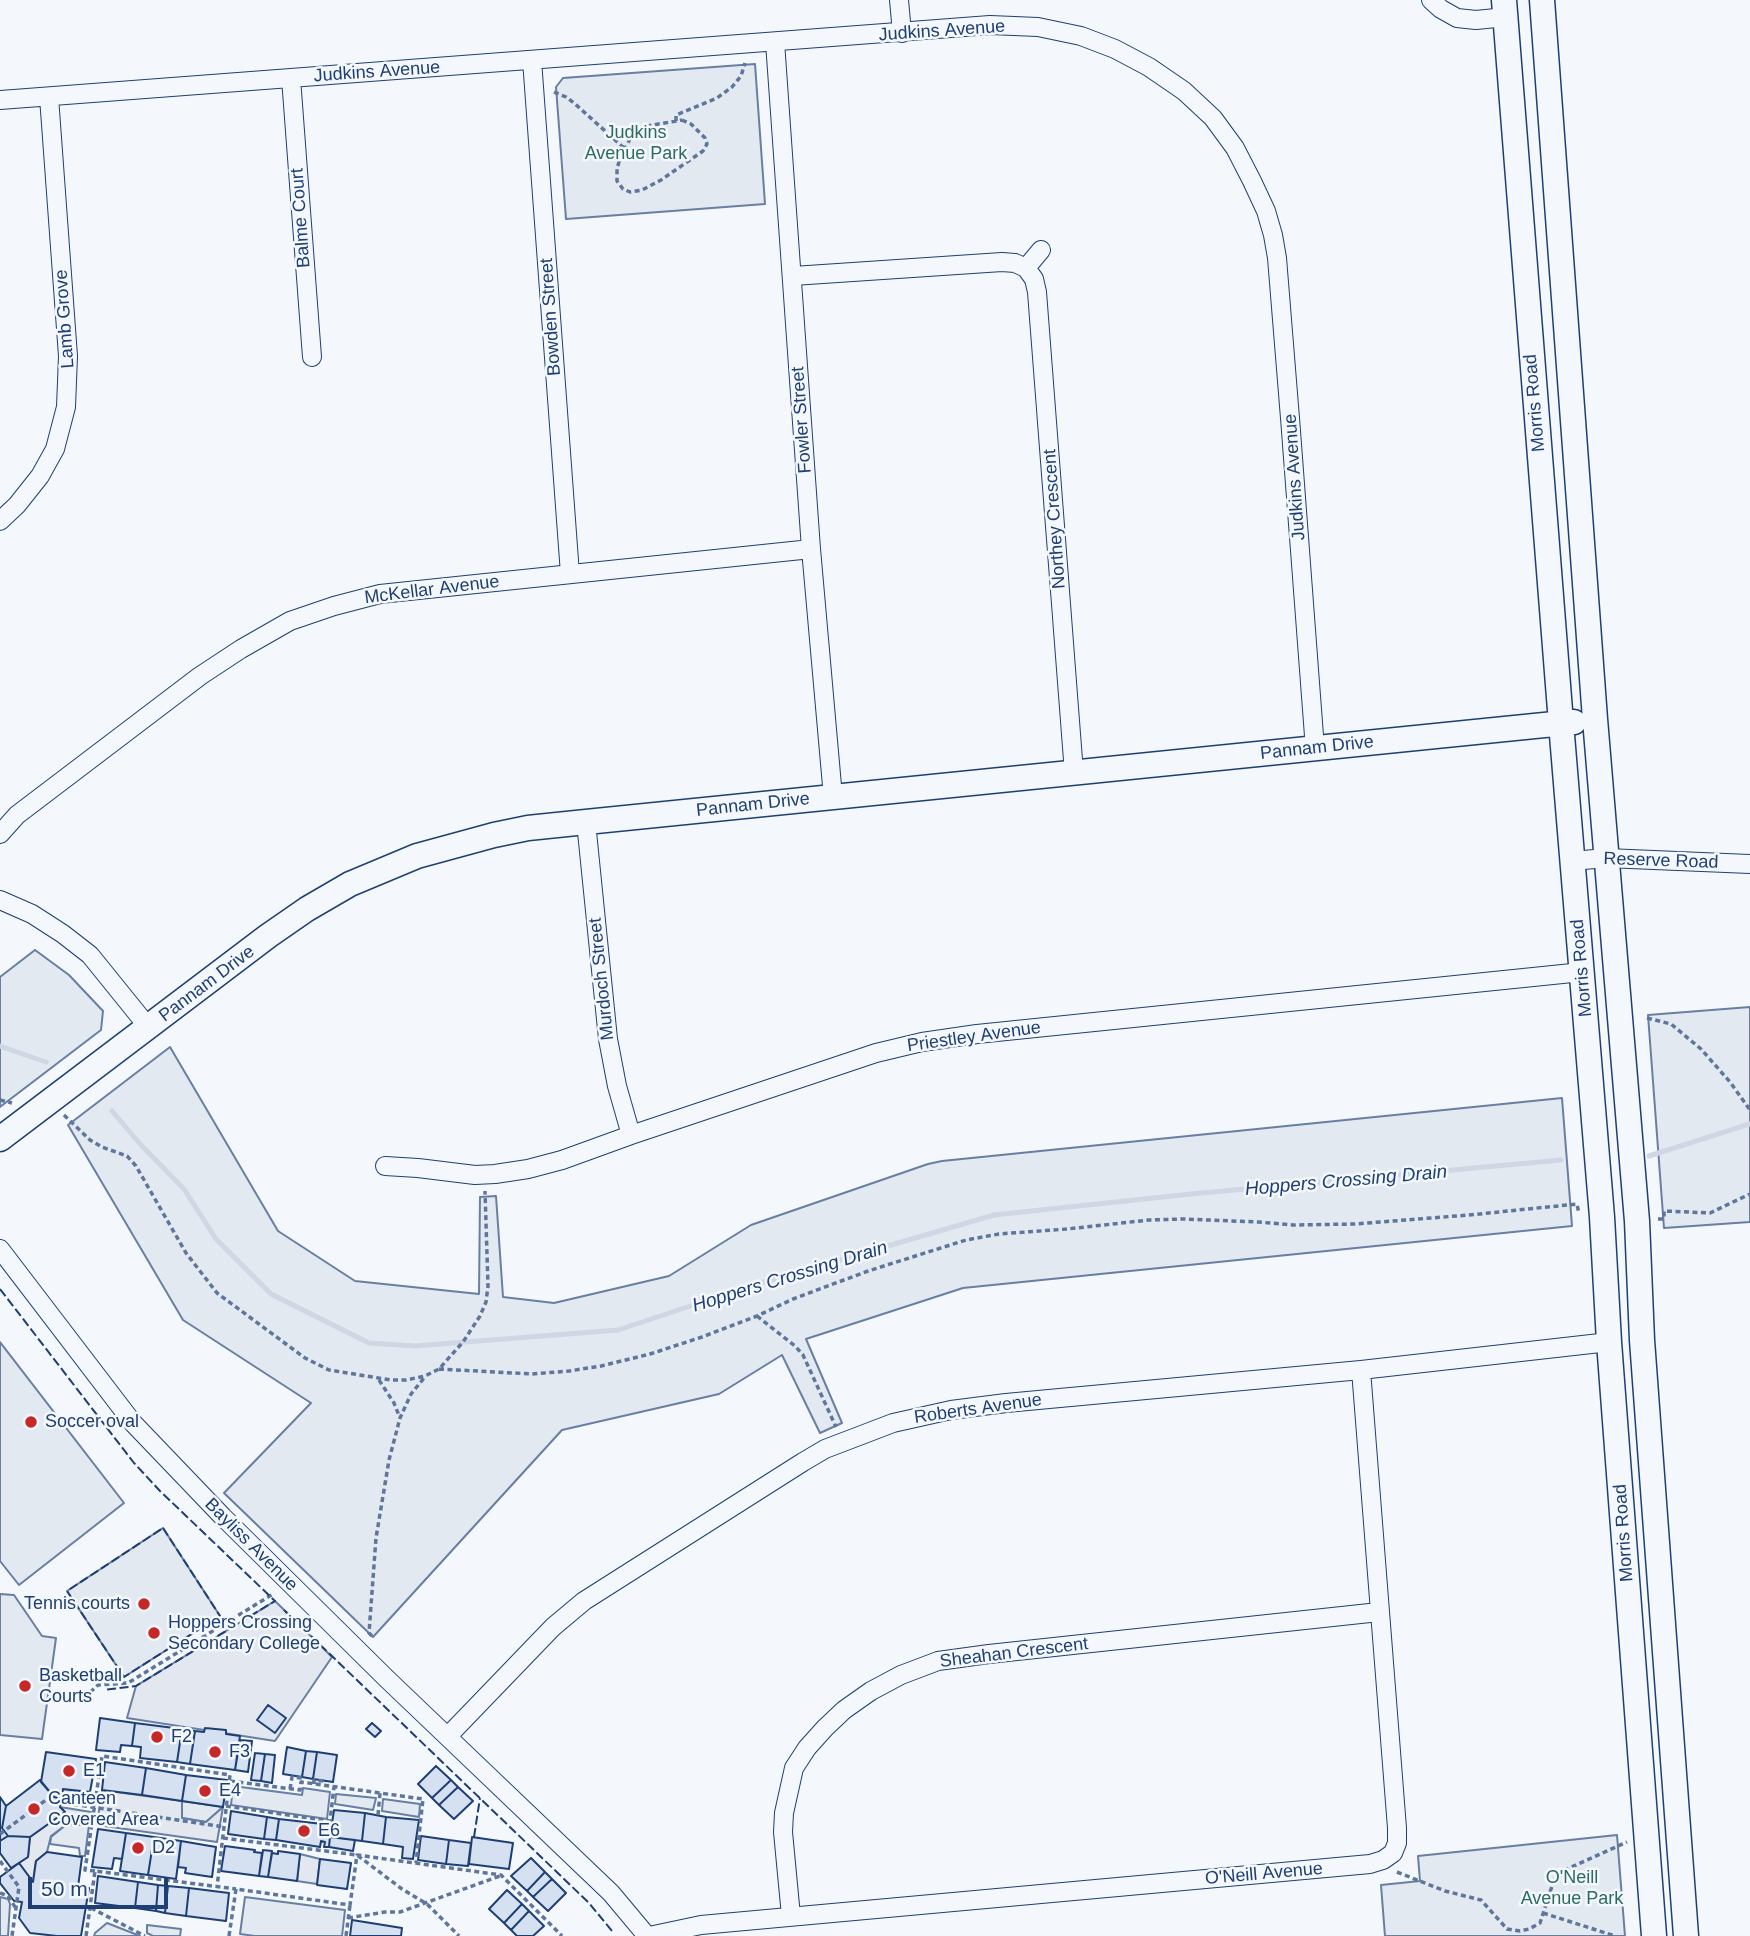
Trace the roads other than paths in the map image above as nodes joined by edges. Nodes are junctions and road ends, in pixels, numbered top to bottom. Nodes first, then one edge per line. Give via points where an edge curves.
1 (899, 0) edge
2 (1431, 0) edge
3 (1542, 0) edge
4 (1505, 8) edge
5 (902, 33) junction
6 (775, 42) junction
7 (532, 60) junction
8 (291, 78) junction
9 (49, 97) junction
10 (0, 100) edge
11 (1041, 250) dead end
12 (1026, 268) junction
13 (793, 276) junction
14 (312, 357) dead end
15 (0, 522) edge
16 (811, 549) junction
17 (570, 574) junction
18 (1595, 719) junction
19 (1560, 723) junction
20 (1315, 749) junction
21 (1074, 773) junction
22 (833, 797) junction
23 (586, 822) junction
24 (0, 834) edge
25 (1606, 858) junction
26 (1572, 862) junction
27 (1750, 864) edge
28 (0, 900) edge
29 (1582, 972) junction
30 (149, 1027) junction
31 (631, 1135) junction
32 (0, 1139) edge
33 (384, 1166) dead end
34 (0, 1249) edge
35 (1642, 1340) junction
36 (1609, 1342) junction
37 (1361, 1370) junction
38 (1379, 1612) junction
39 (448, 1736) junction
40 (791, 1916) junction
41 (648, 1936) edge
42 (1654, 1936) edge
43 (1686, 1936) edge

1 - 5 street
2 - 4 street via 1457,18 1476,20
3 - 18 street, Morris Road
4 - 19 street, Morris Road
5 - 6 street, Judkins Avenue
5 - 20 street, Judkins Avenue via 990,25 1038,27 1082,36 1149,67 1184,91 1213,118 1235,148 1265,211 1277,258
6 - 7 street, Judkins Avenue
6 - 13 street, Fowler Street
7 - 8 street, Judkins Avenue
7 - 17 street, Bowden Street
8 - 9 street, Judkins Avenue
8 - 14 street, Balme Court
9 - 10 street, Judkins Avenue
9 - 15 street, Lamb Grove via 68,356 66,407 55,449 40,476
11 - 12 street
12 - 13 street via 1002,262
12 - 21 street, Northey Crescent via 1037,292
13 - 16 street, Fowler Street
16 - 17 street, McKellar Avenue
16 - 22 street, Fowler Street
17 - 24 street, McKellar Avenue via 380,594 290,621 200,676 17,815
18 - 19 street, Pannam Drive
18 - 25 street, Morris Road
19 - 20 street, Pannam Drive
19 - 26 street, Morris Road
20 - 21 street, Pannam Drive
21 - 22 street, Pannam Drive
22 - 23 street, Pannam Drive
23 - 30 street, Pannam Drive via 494,835 417,856 350,884 268,936
23 - 31 street, Murdoch Street via 608,1039
25 - 26 street, Reserve Road
25 - 27 street, Reserve Road
25 - 35 street, Morris Road via 1637,1221
26 - 29 street, Morris Road
28 - 30 street via 32,914 90,955
29 - 31 street, Priestley Avenue via 922,1042 876,1053
29 - 36 street, Morris Road
30 - 32 street, Pannam Drive
31 - 33 street, Priestley Avenue via 562,1160 495,1174
34 - 39 street, Bayliss Avenue via 133,1423
35 - 36 street
35 - 43 street, Morris Road
36 - 37 street, Roberts Avenue
36 - 42 street, Morris Road
37 - 38 street
37 - 39 street, Roberts Avenue via 951,1410 863,1433 803,1462 584,1601
38 - 40 street, Sheahan Crescent via 976,1655 938,1661 891,1680 844,1710 794,1768 783,1832
38 - 40 street, O'Neill Avenue via 1397,1828 1393,1853 1383,1860
39 - 41 street, Bayliss Avenue via 611,1893
40 - 41 street, O'Neill Avenue via 701,1925

